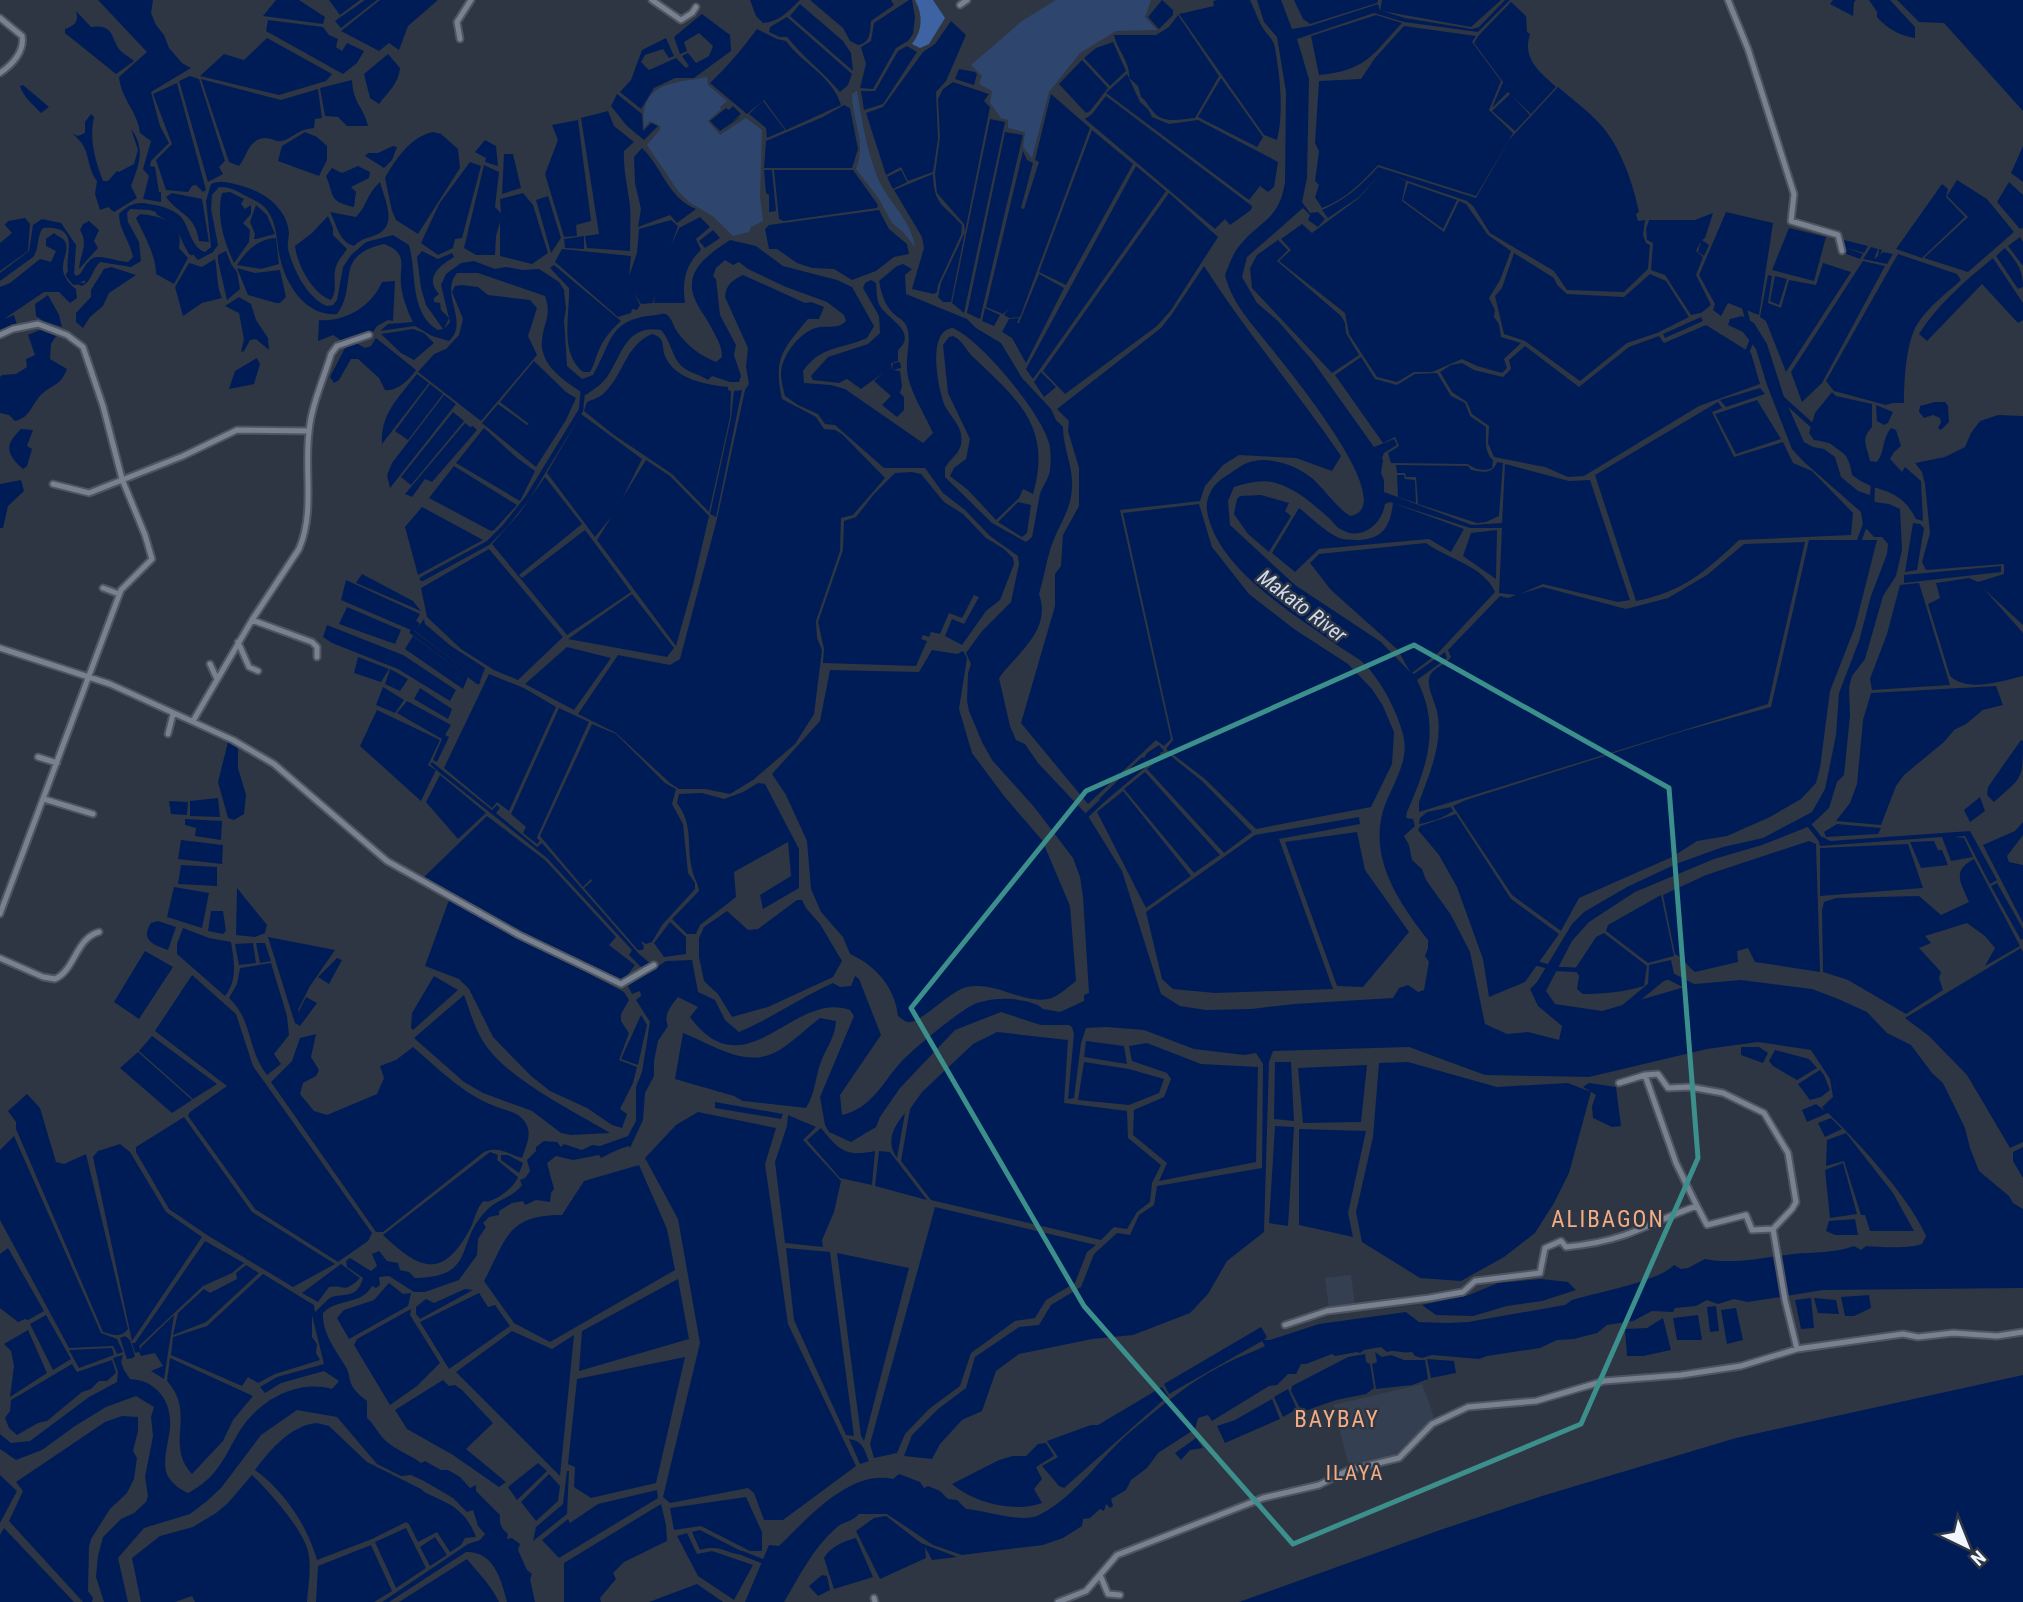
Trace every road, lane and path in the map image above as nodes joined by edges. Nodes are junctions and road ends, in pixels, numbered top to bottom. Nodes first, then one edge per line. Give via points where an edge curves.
1 (471, 0) edge
2 (652, 0) edge
3 (967, 0) edge
4 (1728, 0) edge
5 (960, 5) dead end
6 (696, 7) dead end
7 (0, 18) edge
8 (460, 39) dead end
9 (0, 73) edge
10 (1842, 251) dead end
11 (0, 335) edge
12 (369, 335) dead end
13 (309, 431) junction
14 (122, 479) junction
15 (53, 484) dead end
16 (103, 588) dead end
17 (119, 594) junction
18 (252, 620) junction
19 (238, 642) junction
20 (0, 648) edge
21 (317, 657) dead end
22 (210, 664) dead end
23 (258, 671) dead end
24 (88, 679) junction
25 (217, 679) junction
26 (173, 714) junction
27 (193, 721) junction
28 (169, 734) dead end
29 (38, 757) dead end
30 (57, 763) junction
31 (44, 799) junction
32 (93, 814) dead end
33 (0, 914) edge
34 (99, 932) dead end
35 (0, 958) edge
36 (654, 965) dead end
37 (1645, 1075) junction
38 (1619, 1083) dead end
39 (1697, 1206) junction
40 (1773, 1229) junction
41 (1285, 1325) dead end
42 (2023, 1332) edge
43 (1797, 1349) junction
44 (1100, 1575) junction
45 (1120, 1595) dead end
46 (1058, 1602) edge

1 - 8 street via 457,22
2 - 6 street via 681,20
3 - 5 street
4 - 10 street via 1794,194 1791,221 1838,235
7 - 9 street via 23,39 22,49
11 - 14 street via 38,324 83,347
12 - 13 street via 337,346 331,354
13 - 14 street via 237,430
13 - 18 street via 304,536
14 - 15 street via 87,493
14 - 17 street via 152,559
16 - 17 street
17 - 24 street
18 - 19 street
18 - 21 street via 312,642
19 - 23 street via 249,667
19 - 25 street
20 - 24 street
22 - 25 street
24 - 26 street via 110,684
24 - 30 street
25 - 27 street
26 - 27 street
26 - 28 street
27 - 36 street via 274,764 387,861 519,935 618,984
29 - 30 street
30 - 31 street
31 - 32 street
31 - 33 street
34 - 35 street via 87,938 55,979
37 - 38 street
37 - 39 street via 1676,1163
37 - 40 street via 1658,1074 1668,1087 1723,1093 1764,1113 1788,1153 1796,1202
39 - 40 street via 1707,1226 1746,1214 1752,1230
39 - 41 street via 1624,1235 1566,1247 1560,1241 1545,1248 1540,1273 1475,1281 1463,1292 1327,1311
40 - 43 street
42 - 43 street via 1997,1336 1903,1334
43 - 44 street via 1741,1366 1604,1381 1536,1401 1468,1407 1432,1424 1399,1458 1264,1499 1117,1555
44 - 45 street via 1108,1594
44 - 46 street via 1086,1591

